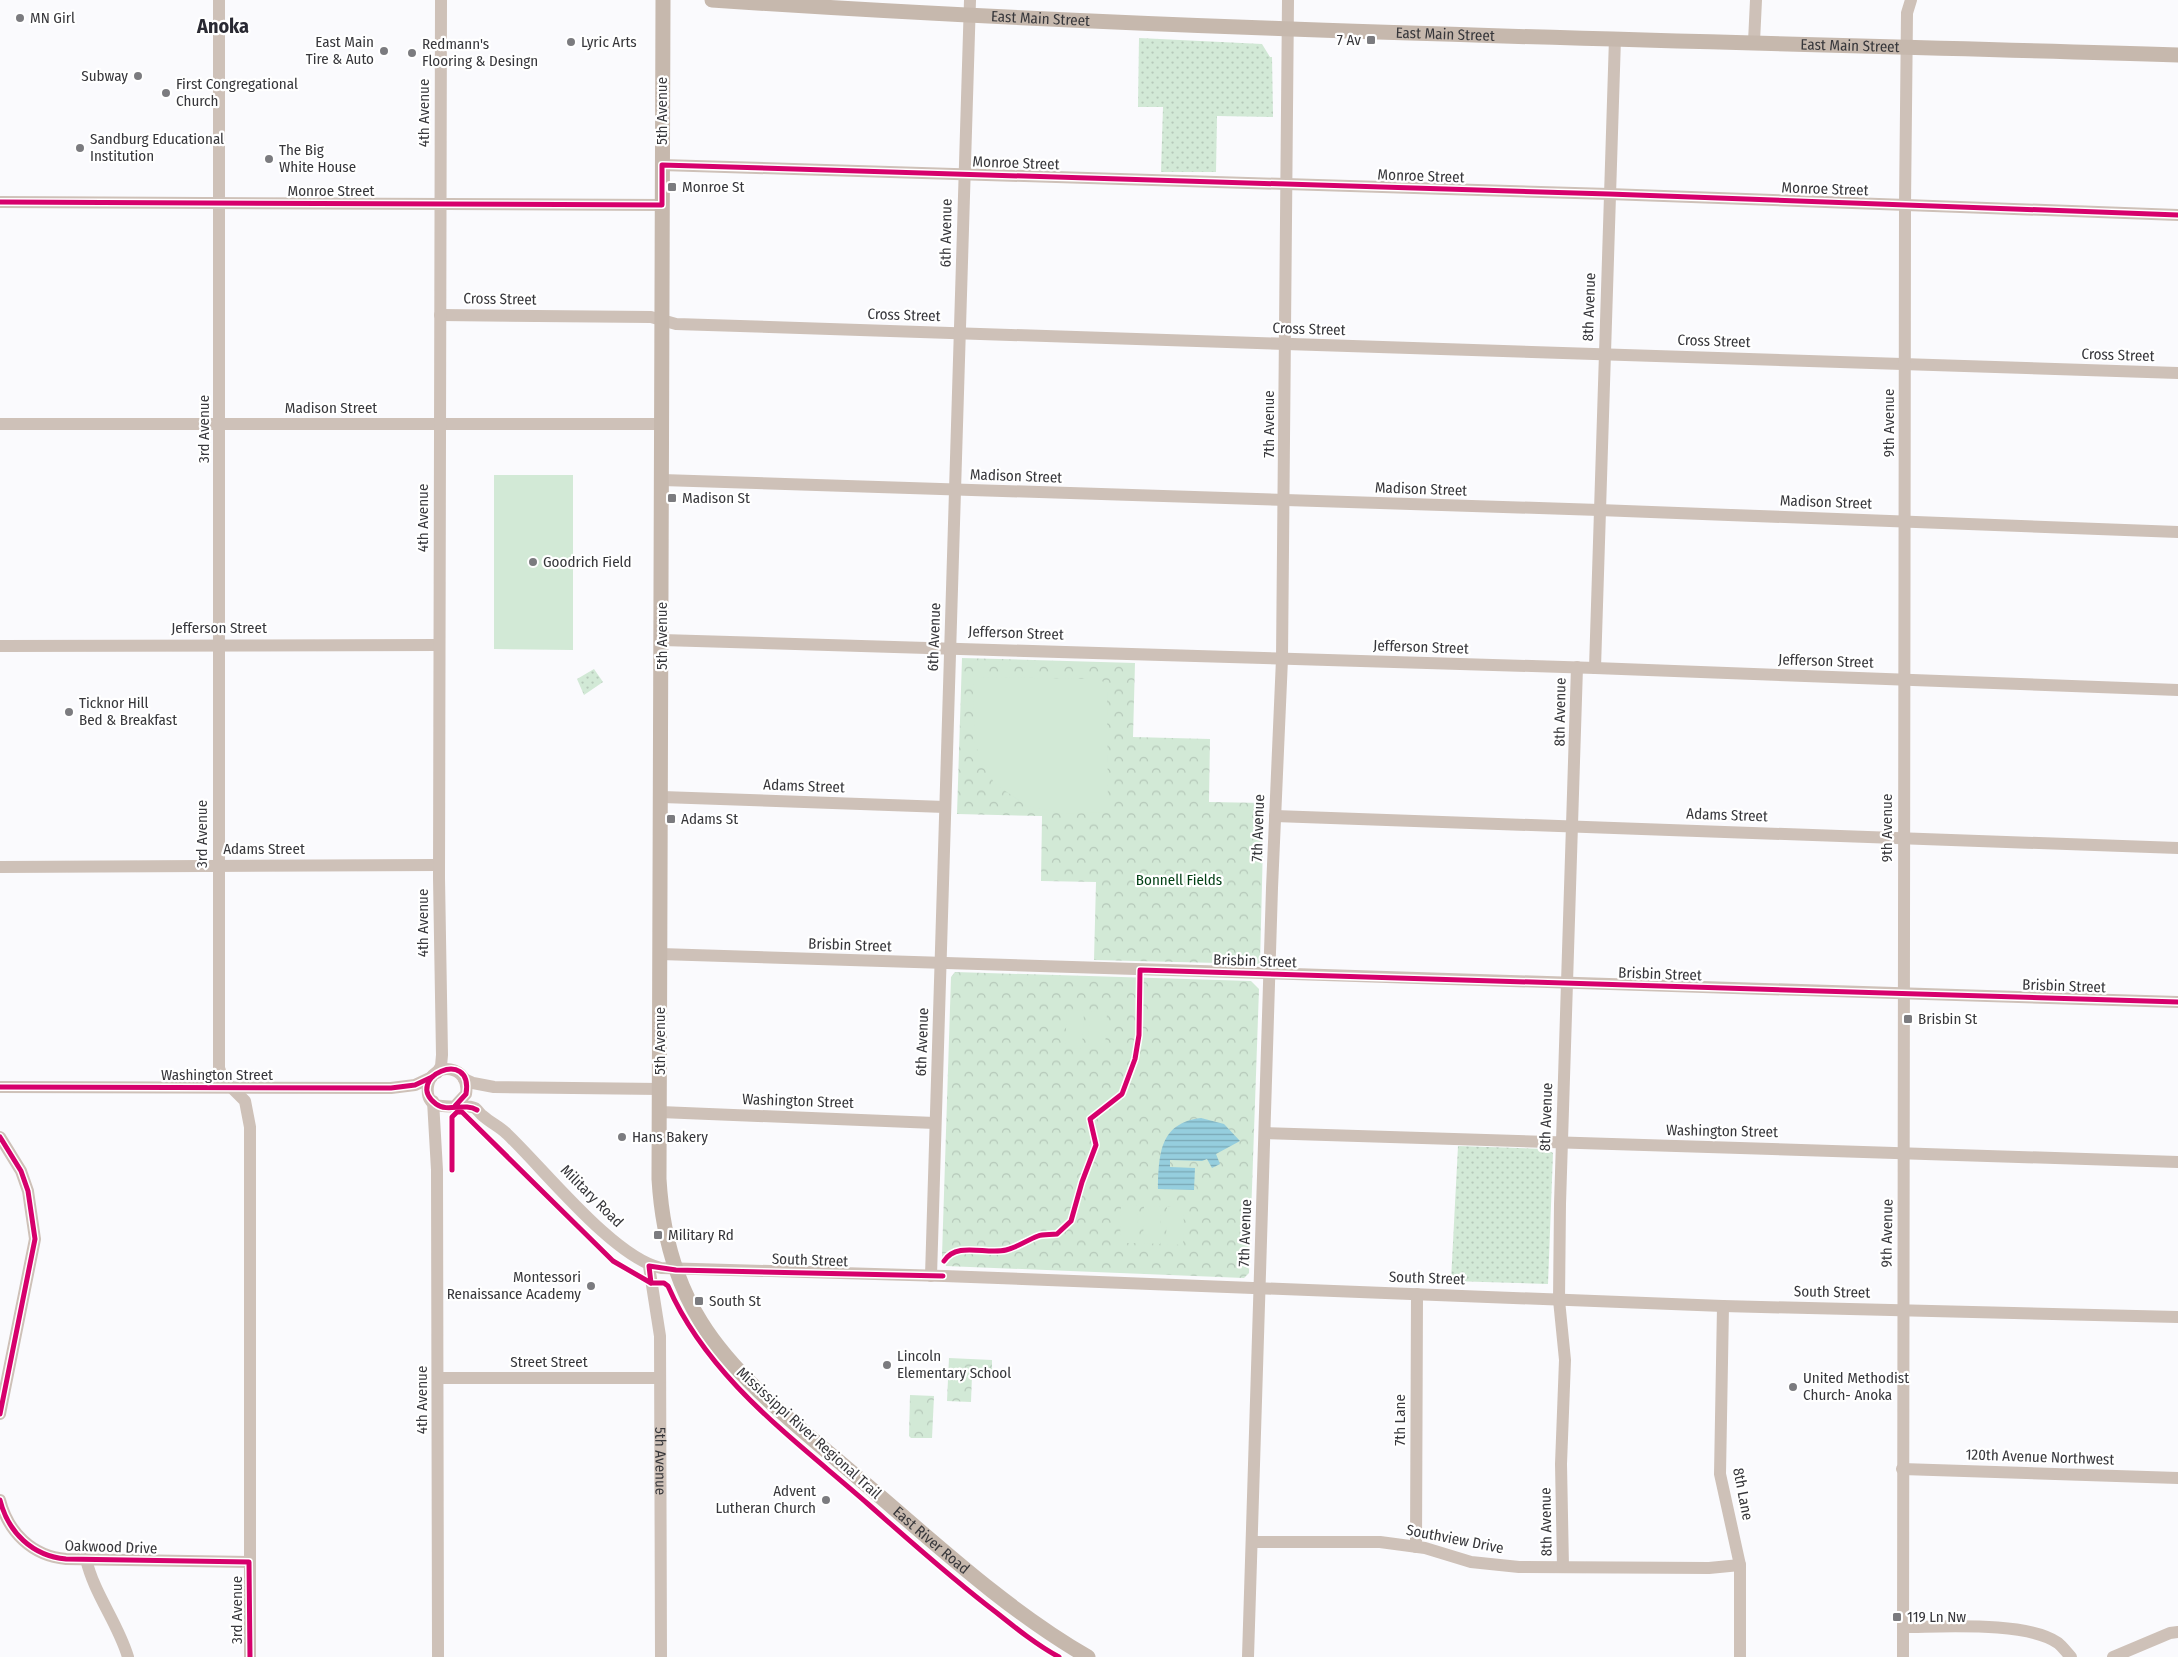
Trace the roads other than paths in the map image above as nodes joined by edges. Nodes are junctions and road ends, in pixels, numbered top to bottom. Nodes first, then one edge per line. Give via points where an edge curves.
1 (219, 0) edge
2 (441, 0) edge
3 (663, 0) edge
4 (712, 0) edge
5 (1288, 0) edge
6 (1756, 0) edge
7 (1911, 0) edge
8 (969, 7) edge
9 (1288, 28) junction
10 (1615, 38) junction
11 (1754, 42) junction
12 (1906, 47) junction
13 (2178, 55) edge
14 (662, 165) junction
15 (964, 174) junction
16 (1285, 185) junction
17 (1609, 194) junction
18 (0, 202) edge
19 (218, 203) junction
20 (440, 204) junction
21 (662, 205) junction
22 (1905, 205) junction
23 (2178, 215) edge
24 (440, 315) junction
25 (662, 320) junction
26 (959, 333) junction
27 (1285, 344) junction
28 (1604, 353) junction
29 (1905, 365) junction
30 (2178, 373) edge
31 (440, 423) junction
32 (0, 424) edge
33 (662, 424) junction
34 (220, 425) junction
35 (662, 480) junction
36 (955, 490) junction
37 (1285, 502) junction
38 (1599, 510) junction
39 (1904, 521) junction
40 (2178, 532) edge
41 (662, 640) junction
42 (220, 644) junction
43 (439, 645) junction
44 (0, 646) edge
45 (949, 647) junction
46 (1282, 659) junction
47 (1577, 667) junction
48 (1595, 668) junction
49 (1904, 680) junction
50 (2178, 690) edge
51 (662, 797) junction
52 (945, 807) junction
53 (1275, 816) junction
54 (1573, 826) junction
55 (1904, 838) junction
56 (2178, 848) edge
57 (218, 865) junction
58 (439, 865) junction
59 (0, 867) edge
60 (660, 954) junction
61 (941, 964) junction
62 (1270, 974) junction
63 (1566, 984) junction
64 (1903, 994) junction
65 (2178, 1002) edge
66 (441, 1036) junction
67 (434, 1075) junction
68 (464, 1080) junction
69 (0, 1087) edge
70 (231, 1087) junction
71 (391, 1088) junction
72 (660, 1089) junction
73 (432, 1100) junction
74 (453, 1107) junction
75 (660, 1112) junction
76 (935, 1123) junction
77 (498, 1125) junction
78 (1265, 1133) junction
79 (0, 1137) edge
80 (437, 1143) junction
81 (1562, 1143) junction
82 (1904, 1152) junction
83 (2178, 1162) edge
84 (650, 1266) junction
85 (676, 1270) junction
86 (931, 1276) junction
87 (1259, 1289) junction
88 (1417, 1294) junction
89 (1559, 1300) junction
90 (1724, 1306) junction
91 (1902, 1309) junction
92 (2178, 1317) edge
93 (438, 1378) junction
94 (660, 1378) junction
95 (0, 1414) edge
96 (1902, 1469) junction
97 (2178, 1478) edge
98 (0, 1500) edge
99 (1253, 1542) junction
100 (1416, 1547) junction
101 (86, 1560) junction
102 (250, 1562) junction
103 (1740, 1565) junction
104 (1563, 1567) junction
105 (1903, 1627) junction
106 (2178, 1632) edge
107 (128, 1657) edge
108 (250, 1657) edge
109 (438, 1657) edge
110 (660, 1657) edge
111 (1088, 1657) edge
112 (1248, 1657) edge
113 (1740, 1657) edge
114 (1903, 1657) edge
115 (2071, 1657) edge
116 (2113, 1657) edge

1 - 19 street, 3rd Avenue
2 - 20 street, 4th Avenue
3 - 14 main road, 5th Avenue
4 - 8 main road, East Main Street
5 - 9 street, 7th Avenue
6 - 11 street
7 - 12 street, 9th Avenue via 1907,13
8 - 9 main road, East Main Street
8 - 15 street, 6th Avenue
9 - 10 main road, East Main Street
9 - 16 street, 7th Avenue
10 - 11 main road, East Main Street
10 - 17 street, 8th Avenue
11 - 12 main road, East Main Street
12 - 13 main road, East Main Street
12 - 22 street, 9th Avenue
14 - 15 street, Monroe Street
14 - 21 main road, 5th Avenue
15 - 16 street, Monroe Street
15 - 26 street, 6th Avenue
16 - 17 street, Monroe Street
16 - 27 street, 7th Avenue
17 - 22 street, Monroe Street
17 - 28 street, 8th Avenue
18 - 19 street, Monroe Street
19 - 20 street, Monroe Street
19 - 34 street, 3rd Avenue
20 - 21 street, Monroe Street
20 - 24 street, 4th Avenue
21 - 25 main road, 5th Avenue
22 - 23 street, Monroe Street
22 - 29 street, 9th Avenue
24 - 25 street, Cross Street via 651,317
24 - 31 street, 4th Avenue
25 - 26 street, Cross Street via 676,324
25 - 33 main road, 5th Avenue
26 - 27 street, Cross Street
26 - 36 street, 6th Avenue
27 - 28 street, Cross Street
27 - 37 street, 7th Avenue
28 - 29 street, Cross Street
28 - 38 street, 8th Avenue
29 - 30 street, Cross Street
29 - 39 street, 9th Avenue
31 - 33 street, Madison Street
31 - 34 street, Madison Street
31 - 43 street, 4th Avenue
32 - 34 street, Madison Street
33 - 35 main road, 5th Avenue
34 - 42 street, 3rd Avenue
35 - 36 street, Madison Street
35 - 41 main road, 5th Avenue
36 - 37 street, Madison Street
36 - 45 street, 6th Avenue
37 - 38 street, Madison Street
37 - 46 street, 7th Avenue
38 - 39 street, Madison Street
38 - 48 street, 8th Avenue
39 - 40 street, Madison Street
39 - 49 street, 9th Avenue
41 - 45 street, Jefferson Street
41 - 51 main road, 5th Avenue
42 - 43 street, Jefferson Street
42 - 44 street, Jefferson Street
42 - 57 street, 3rd Avenue
43 - 58 street, 4th Avenue
45 - 46 street, Jefferson Street
45 - 52 street, 6th Avenue
46 - 47 street, Jefferson Street
46 - 53 street, 7th Avenue
47 - 48 street, Jefferson Street
47 - 54 street, 8th Avenue
48 - 49 street, Jefferson Street
49 - 50 street, Jefferson Street
49 - 55 street, 9th Avenue
51 - 52 street, Adams Street
51 - 60 main road, 5th Avenue
52 - 61 street, 6th Avenue
53 - 54 street, Adams Street
53 - 62 street, 7th Avenue
54 - 55 street, Adams Street
54 - 63 street, 8th Avenue
55 - 56 street, Adams Street
55 - 64 street, 9th Avenue
57 - 58 street, Adams Street
57 - 59 street, Adams Street
57 - 70 street, 3rd Avenue via 219,1068
58 - 66 street, 4th Avenue
60 - 61 street, Brisbin Street
60 - 72 main road, 5th Avenue
61 - 62 street, Brisbin Street
61 - 76 street, 6th Avenue
62 - 63 street, Brisbin Street
62 - 78 street, 7th Avenue
63 - 64 street, Brisbin Street
63 - 81 street, 8th Avenue
64 - 65 street, Brisbin Street
64 - 82 street, 9th Avenue
66 - 67 street, 4th Avenue via 441,1066
66 - 68 street, 4th Avenue
67 - 68 street via 446,1069
67 - 71 street, Washington Street via 416,1084
67 - 73 street via 428,1086
68 - 72 street via 494,1087
68 - 74 street via 464,1100
68 - 77 street, Military Road via 475,1099 495,1117
69 - 70 street, Washington Street
70 - 71 street, Washington Street
70 - 102 street, 3rd Avenue via 245,1101 250,1127
71 - 73 street, Washington Street via 420,1093
72 - 75 main road, 5th Avenue
73 - 74 street via 440,1106
73 - 80 street, 4th Avenue
74 - 77 street, Military Road via 465,1105 475,1108
74 - 80 street, 4th Avenue via 442,1123
75 - 76 street, Washington Street
75 - 85 main road, 5th Avenue via 661,1206
76 - 86 street, 6th Avenue
77 - 84 street, Military Road via 608,1236
78 - 81 street, Washington Street
78 - 87 street, 7th Avenue
79 - 95 street via 21,1171 28,1191 34,1239
80 - 93 street, 4th Avenue
81 - 82 street, Washington Street
81 - 89 street, 8th Avenue
82 - 83 street, Washington Street
82 - 91 street, 9th Avenue
84 - 85 street, Military Road
84 - 94 street, 5th Avenue via 659,1321
85 - 86 street, South Street
85 - 111 main road, East River Road via 702,1323 726,1355 767,1398 997,1596
86 - 87 street, South Street
87 - 88 street, South Street
87 - 99 street, 7th Avenue
88 - 89 street, South Street
88 - 100 street, 7th Lane
89 - 90 street, South Street
89 - 104 street, 8th Avenue via 1565,1360 1561,1464
90 - 91 street, South Street
90 - 103 street, 8th Lane via 1720,1474
91 - 92 street, South Street
91 - 96 street, 9th Avenue
93 - 94 street, Street Street
93 - 109 street, 4th Avenue
94 - 110 street, 5th Avenue
96 - 97 street, 120th Avenue Northwest
96 - 105 street, 9th Avenue
98 - 101 street, Oakwood Drive via 12,1529 28,1546 50,1556
99 - 100 street, Southview Drive via 1380,1542
99 - 112 street, 7th Avenue
100 - 104 street, Southview Drive via 1478,1563
101 - 102 street, Oakwood Drive
101 - 107 street
102 - 108 street, 3rd Avenue
103 - 104 street, Southview Drive via 1709,1568
103 - 113 street, 8th Lane
105 - 114 street, 9th Avenue
105 - 115 street via 1976,1627 2030,1632 2058,1643
106 - 116 street

